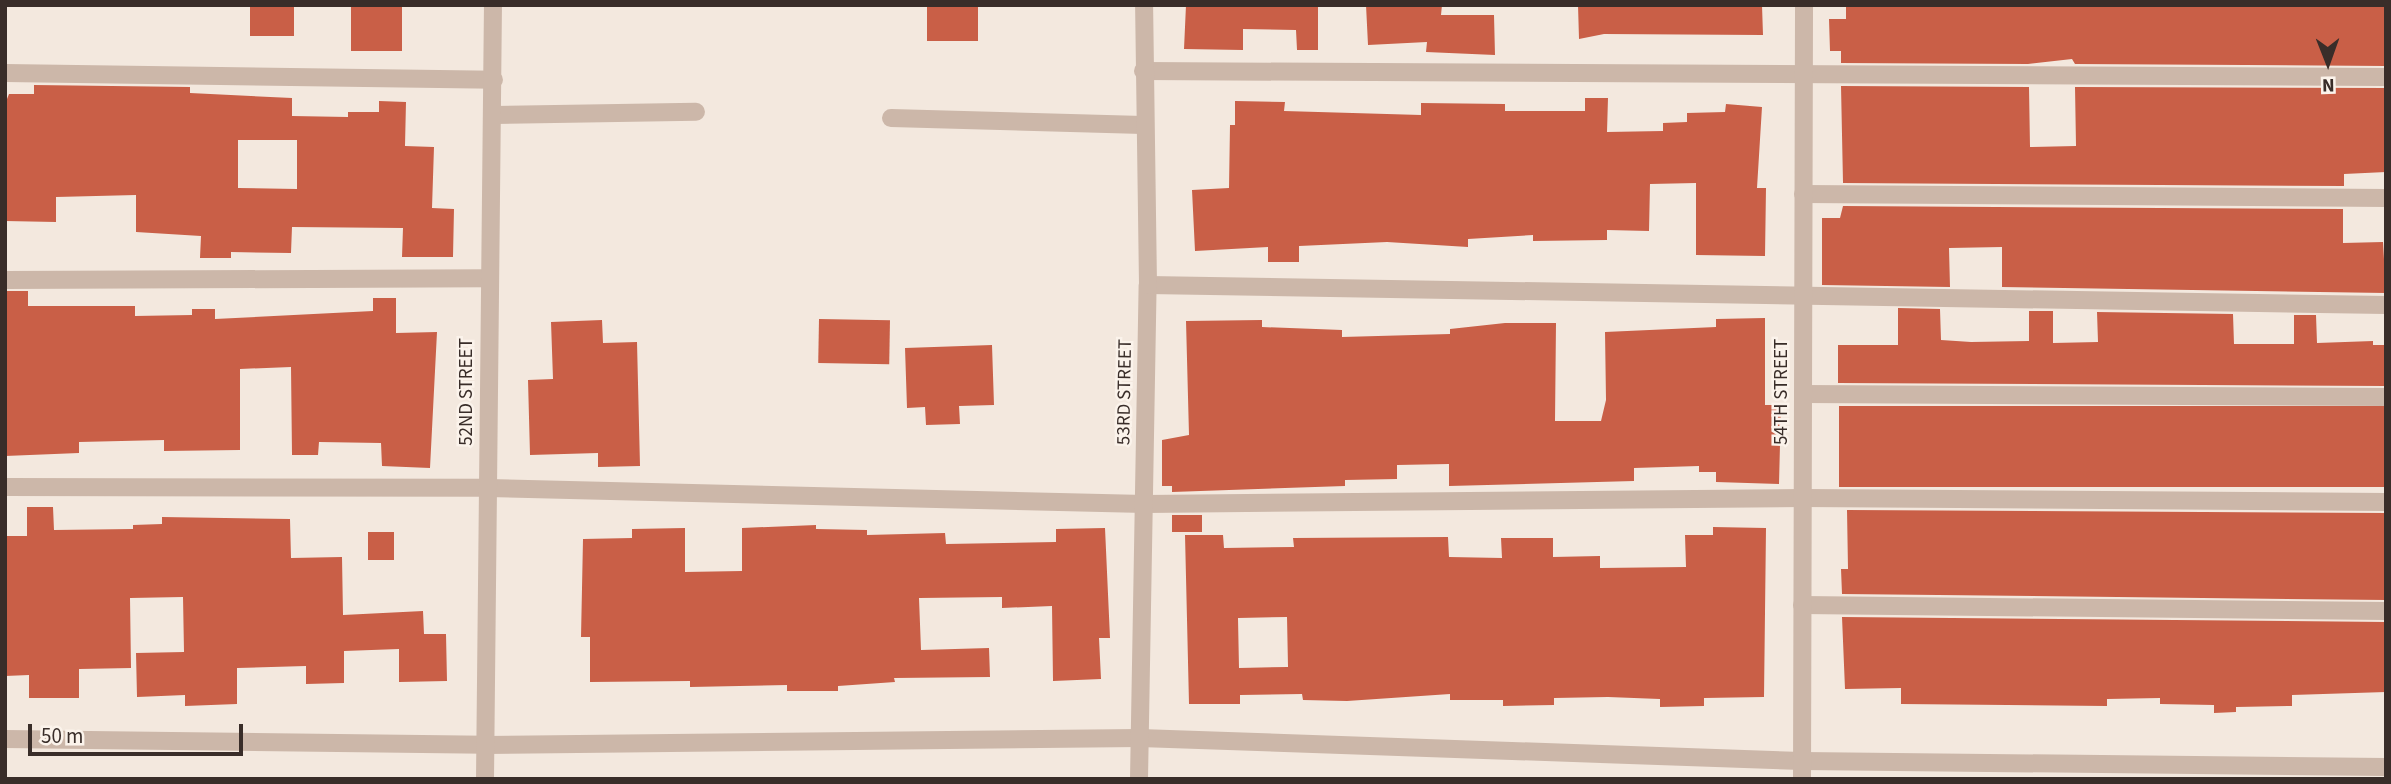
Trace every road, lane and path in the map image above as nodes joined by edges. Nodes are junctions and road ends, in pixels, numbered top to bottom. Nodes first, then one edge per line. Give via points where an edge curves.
1 (493, 5) edge
2 (1143, 5) edge
3 (1804, 5) edge
4 (1143, 71) junction
5 (5, 73) edge
6 (1803, 75) junction
7 (2386, 77) edge
8 (494, 80) junction
9 (696, 112) dead end
10 (495, 115) junction
11 (891, 118) dead end
12 (1143, 125) junction
13 (1803, 194) junction
14 (2386, 198) edge
15 (487, 278) junction
16 (5, 280) edge
17 (1148, 285) junction
18 (1803, 297) junction
19 (2386, 305) edge
20 (1802, 394) junction
21 (2386, 397) edge
22 (5, 487) edge
23 (488, 488) junction
24 (1803, 498) junction
25 (2386, 502) edge
26 (1145, 504) junction
27 (1802, 605) junction
28 (2386, 611) edge
29 (1139, 738) junction
30 (5, 739) edge
31 (485, 745) junction
32 (2386, 767) edge
33 (1802, 770) edge
34 (485, 779) edge
35 (1139, 779) edge

1 - 8 street, 52ND STREET
2 - 4 street, 53RD STREET
3 - 6 street, 54TH STREET
4 - 6 street
4 - 12 street, 53RD STREET
5 - 8 street
6 - 7 street
6 - 13 street, 54TH STREET
8 - 10 street, 52ND STREET
9 - 10 street
10 - 15 street, 52ND STREET
11 - 12 street
12 - 17 street, 53RD STREET
13 - 14 street
13 - 18 street, 54TH STREET
15 - 16 street
15 - 23 street, 52ND STREET
17 - 18 street
17 - 26 street, 53RD STREET
18 - 19 street
18 - 20 street, 54TH STREET
20 - 21 street
20 - 24 street, 54TH STREET
22 - 23 street
23 - 26 street
23 - 31 street, 52ND STREET
24 - 25 street
24 - 26 street
24 - 27 street, 54TH STREET
26 - 29 street, 53RD STREET
27 - 28 street
27 - 33 street, 54TH STREET
29 - 31 street
29 - 33 street
29 - 35 street, 53RD STREET
30 - 31 street
31 - 34 street, 52ND STREET
32 - 33 street

